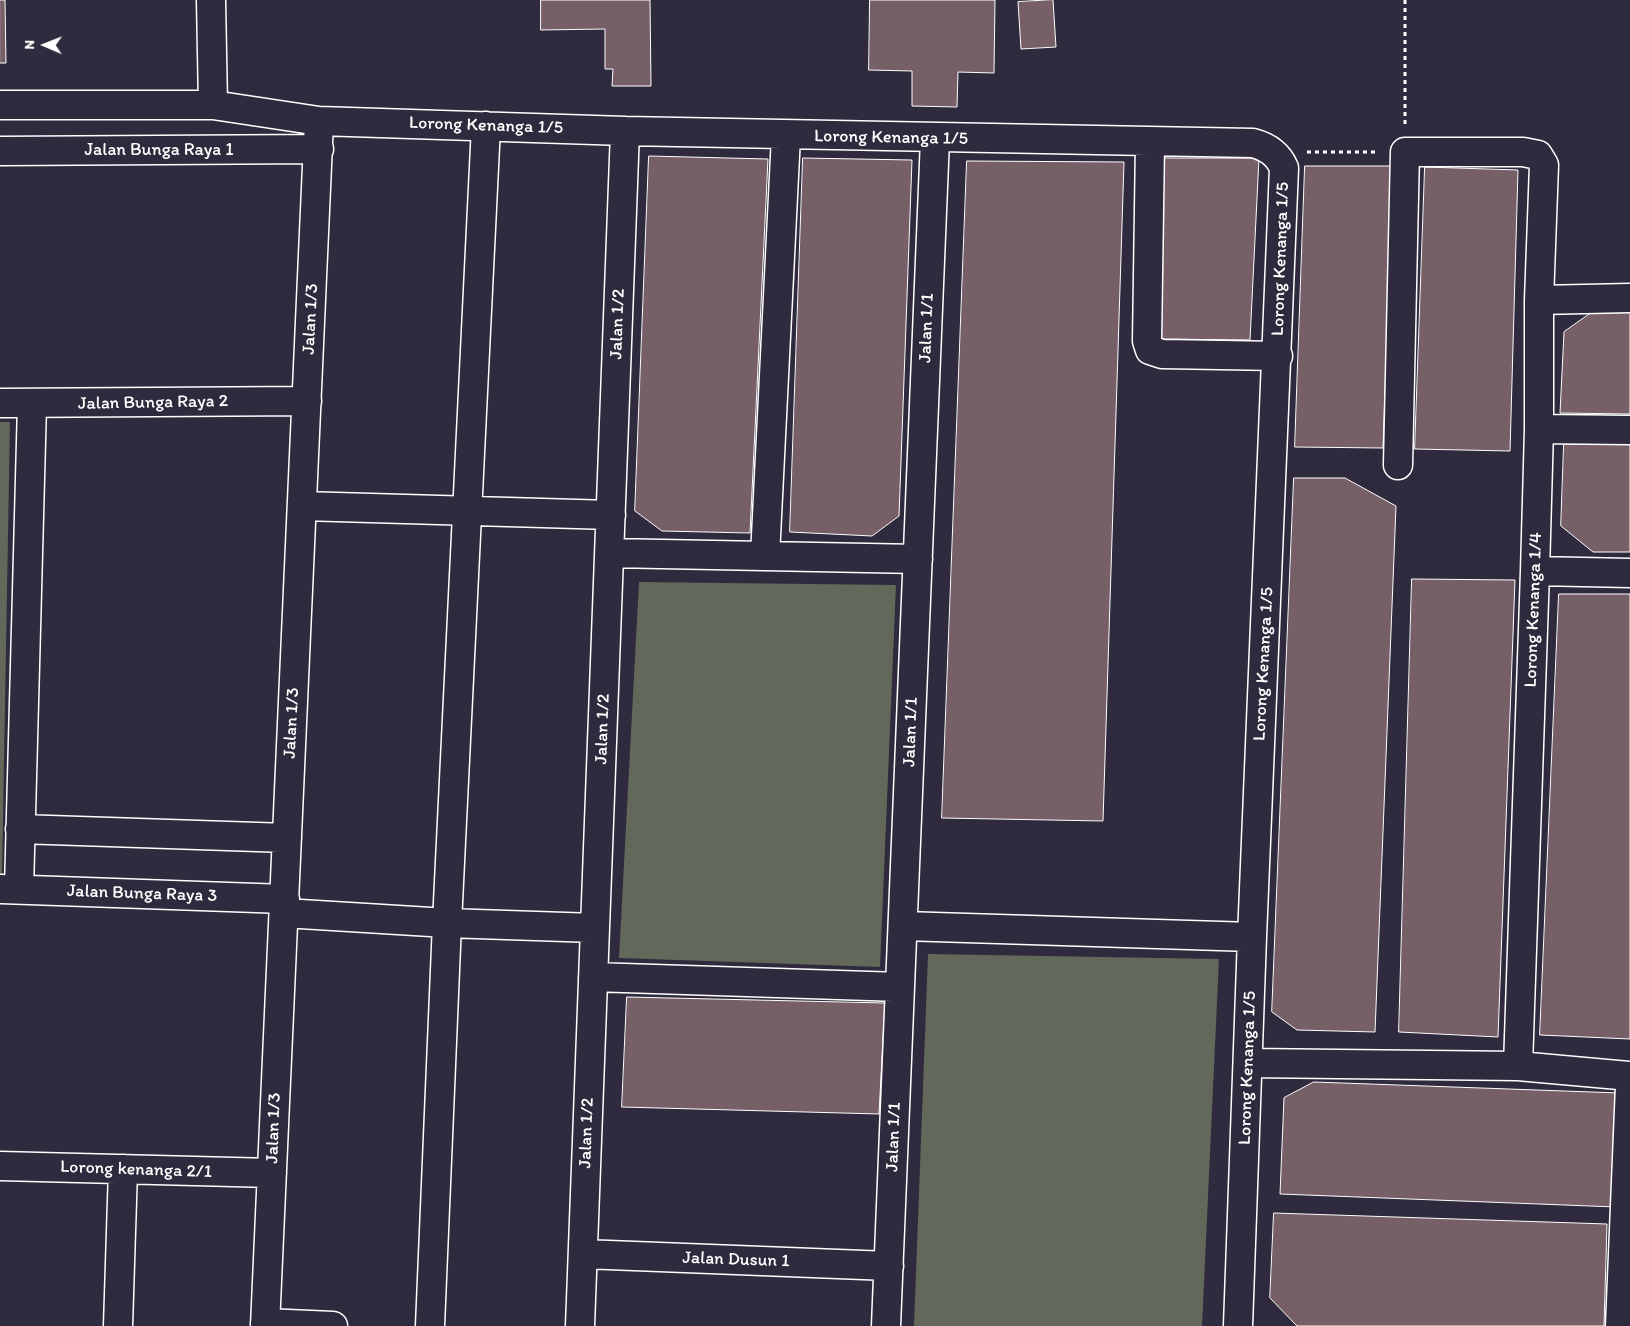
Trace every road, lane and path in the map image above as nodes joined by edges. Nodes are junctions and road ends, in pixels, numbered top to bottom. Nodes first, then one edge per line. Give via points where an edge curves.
1 (211, 0) edge
2 (1405, 0) edge
3 (0, 105) edge
4 (213, 105) junction
5 (318, 121) junction
6 (486, 126) junction
7 (626, 131) junction
8 (786, 136) junction
9 (935, 139) junction
10 (1150, 143) junction
11 (318, 149) junction
12 (0, 151) edge
13 (1405, 152) junction
14 (1281, 160) junction
15 (1630, 298) edge
16 (1539, 300) junction
17 (1278, 356) junction
18 (307, 402) junction
19 (0, 403) edge
20 (32, 404) junction
21 (1539, 429) junction
22 (1630, 430) edge
23 (1398, 465) dead end
24 (302, 506) junction
25 (467, 510) junction
26 (611, 515) junction
27 (610, 553) junction
28 (765, 556) junction
29 (918, 559) junction
30 (1535, 571) junction
31 (1630, 573) edge
32 (20, 829) junction
33 (287, 838) junction
34 (9, 889) edge
35 (284, 906) junction
36 (447, 923) junction
37 (903, 926) junction
38 (595, 928) junction
39 (1252, 937) junction
40 (593, 977) junction
41 (900, 986) junction
42 (1248, 1063) junction
43 (1518, 1066) junction
44 (1630, 1076) edge
45 (1630, 1086) edge
46 (0, 1166) edge
47 (123, 1169) junction
48 (272, 1174) junction
49 (1628, 1211) edge
50 (583, 1254) junction
51 (889, 1266) junction
52 (265, 1324) edge
53 (118, 1326) edge
54 (333, 1326) edge
55 (430, 1326) edge
56 (580, 1326) edge
57 (886, 1326) edge
58 (1238, 1326) edge
59 (1620, 1326) edge

1 - 4 street
2 - 13 path
3 - 4 street, Lorong Kenanga 1/5
4 - 5 street, Lorong Kenanga 1/5
5 - 6 street, Lorong Kenanga 1/5
5 - 11 street, Jalan 1/3
6 - 7 street, Lorong Kenanga 1/5
6 - 25 street
7 - 8 street, Lorong Kenanga 1/5
7 - 26 street, Jalan 1/2
8 - 9 street, Lorong Kenanga 1/5
8 - 28 street
9 - 10 street, Lorong Kenanga 1/5
9 - 29 street, Jalan 1/1
10 - 14 street, Lorong Kenanga 1/5 via 1254,143 1267,147
10 - 17 street via 1146,341 1150,350 1162,354
11 - 12 street, Jalan Bunga Raya 1
11 - 18 street, Jalan 1/3
13 - 14 path via 1308,152
13 - 16 street, Lorong Kenanga 1/4 via 1523,152 1538,155 1544,165
13 - 23 street
14 - 17 street, Lorong Kenanga 1/5 via 1284,168
15 - 16 street
16 - 21 street, Lorong Kenanga 1/4
17 - 39 street, Lorong Kenanga 1/5
18 - 20 street, Jalan Bunga Raya 2
18 - 24 street, Jalan 1/3
19 - 20 street, Jalan Bunga Raya 2
20 - 32 street
21 - 22 street
21 - 30 street, Lorong Kenanga 1/4
24 - 25 street
24 - 33 street, Jalan 1/3
25 - 26 street
25 - 36 street
26 - 27 street, Jalan 1/2
27 - 28 street
27 - 38 street, Jalan 1/2
28 - 29 street
29 - 37 street, Jalan 1/1
30 - 31 street
30 - 43 street, Lorong Kenanga 1/4
32 - 33 street
32 - 34 street
33 - 35 street, Jalan 1/3
34 - 35 street, Jalan Bunga Raya 3
35 - 36 street, Jalan Bunga Raya 3
35 - 48 street, Jalan 1/3
36 - 38 street, Jalan Bunga Raya 3
36 - 55 street
37 - 39 street
37 - 41 street, Jalan 1/1
38 - 40 street, Jalan 1/2
39 - 42 street, Lorong Kenanga 1/5
40 - 41 street
40 - 50 street, Jalan 1/2
41 - 51 street, Jalan 1/1
42 - 43 street
42 - 58 street, Lorong Kenanga 1/5
43 - 44 street
45 - 49 street
46 - 47 street, Lorong kenanga 2/1
47 - 48 street, Lorong kenanga 2/1
47 - 53 street
48 - 52 street, Jalan 1/3
49 - 59 street
50 - 51 street, Jalan Dusun 1
50 - 56 street, Jalan 1/2
51 - 57 street, Jalan 1/1
52 - 54 street

